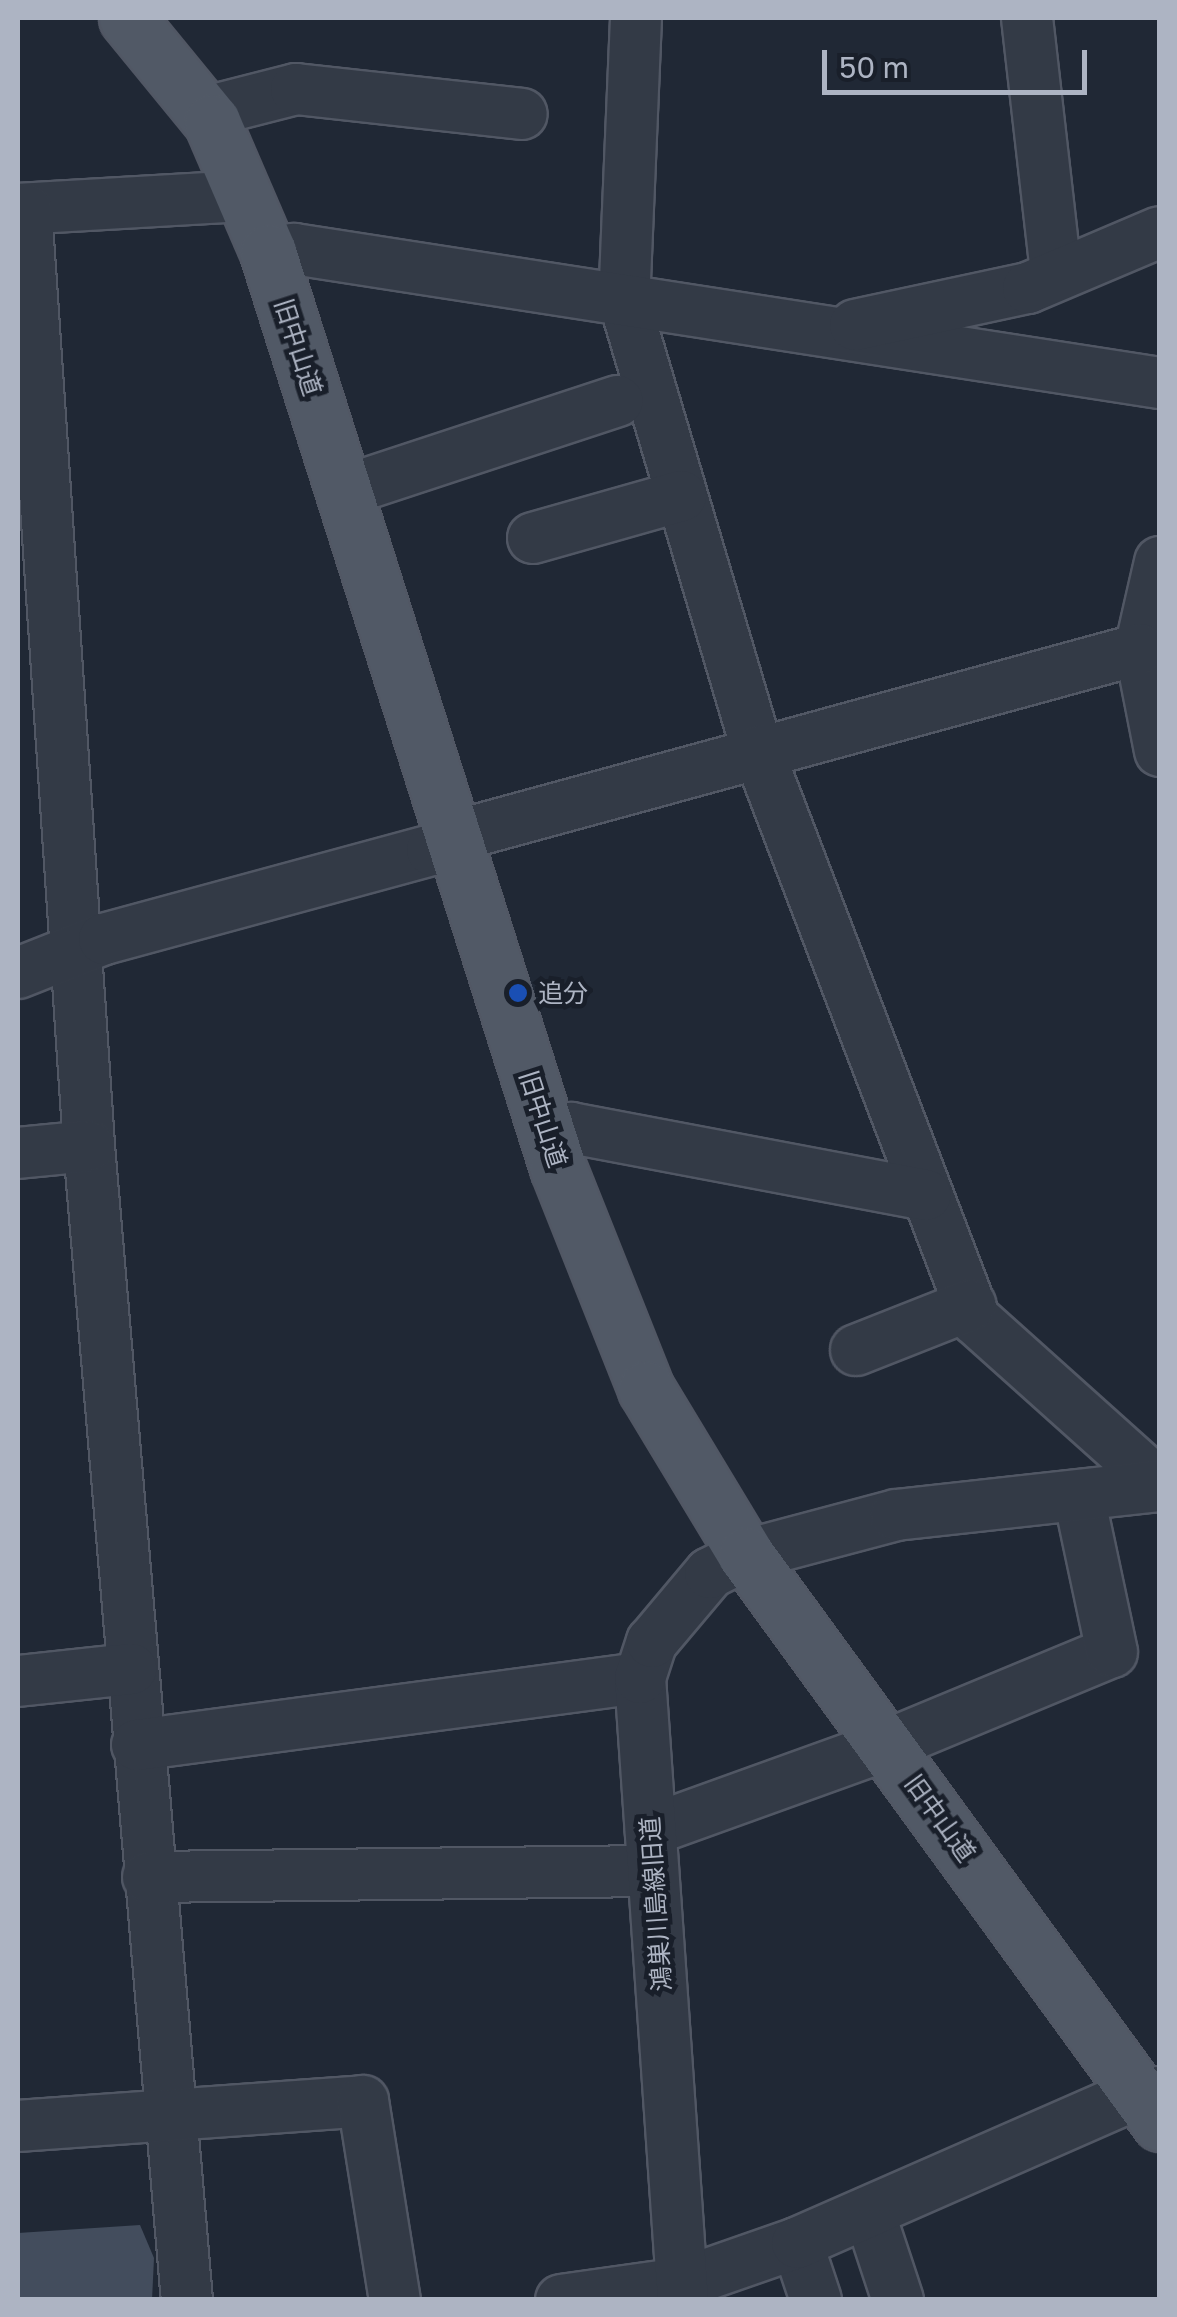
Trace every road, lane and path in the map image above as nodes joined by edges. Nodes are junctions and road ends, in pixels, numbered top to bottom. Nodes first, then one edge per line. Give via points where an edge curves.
1 (127, 18) edge
2 (636, 18) edge
3 (1027, 18) edge
4 (206, 112) junction
5 (522, 114) dead end
6 (244, 196) junction
7 (22, 209) edge
8 (1160, 232) edge
9 (268, 252) junction
10 (1056, 272) junction
11 (624, 300) junction
12 (837, 333) junction
13 (1160, 383) edge
14 (618, 401) dead end
15 (344, 491) junction
16 (681, 496) junction
17 (32, 501) edge
18 (533, 538) dead end
19 (1160, 562) edge
20 (36, 602) edge
21 (1140, 650) junction
22 (758, 751) junction
23 (1160, 751) edge
24 (453, 839) junction
25 (78, 951) junction
26 (18, 973) edge
27 (546, 1130) junction
28 (89, 1146) junction
29 (18, 1153) edge
30 (926, 1194) junction
31 (970, 1305) junction
32 (856, 1350) dead end
33 (1160, 1486) edge
34 (1078, 1497) junction
35 (746, 1555) junction
36 (131, 1669) junction
37 (640, 1678) junction
38 (18, 1681) edge
39 (138, 1744) junction
40 (888, 1745) junction
41 (652, 1850) junction
42 (148, 1877) junction
43 (1153, 2102) edge
44 (167, 2112) junction
45 (18, 2126) edge
46 (869, 2212) junction
47 (797, 2242) junction
48 (682, 2291) edge
49 (187, 2300) edge
50 (395, 2300) edge
51 (561, 2300) edge
52 (816, 2300) edge
53 (898, 2300) edge

1 - 4 main road, 旧中山道
2 - 11 street
3 - 10 street
4 - 5 street via 296,88
4 - 6 main road, 旧中山道
6 - 7 street
6 - 9 main road, 旧中山道
7 - 17 street
8 - 10 street
9 - 11 street via 294,249
9 - 15 main road, 旧中山道
10 - 12 street via 1028,288
11 - 12 street
11 - 16 street
12 - 13 street
14 - 15 street
15 - 24 main road, 旧中山道
16 - 18 street
16 - 22 street
17 - 20 street
19 - 21 street
20 - 25 street
21 - 22 street
21 - 23 street
22 - 24 street
22 - 30 street
24 - 25 street
24 - 27 main road, 旧中山道
25 - 26 street
25 - 28 street
27 - 30 street via 571,1128
27 - 35 main road, 旧中山道 via 646,1389
28 - 29 street
28 - 36 street
30 - 31 street
31 - 32 street
31 - 33 street via 975,1318
33 - 34 street
34 - 35 street via 896,1516
34 - 40 street via 1112,1652
35 - 37 street via 710,1573 674,1610
35 - 40 main road, 旧中山道
36 - 38 street
36 - 39 street
37 - 39 street
37 - 41 street, 鴻巣川島線旧道
39 - 42 street
40 - 41 street
40 - 43 main road, 旧中山道
41 - 42 street
41 - 48 street, 鴻巣川島線旧道
42 - 44 street
43 - 46 street
44 - 45 street
44 - 49 street
44 - 50 street via 363,2101
46 - 47 street
46 - 53 street
47 - 48 street
47 - 52 street
48 - 51 street

